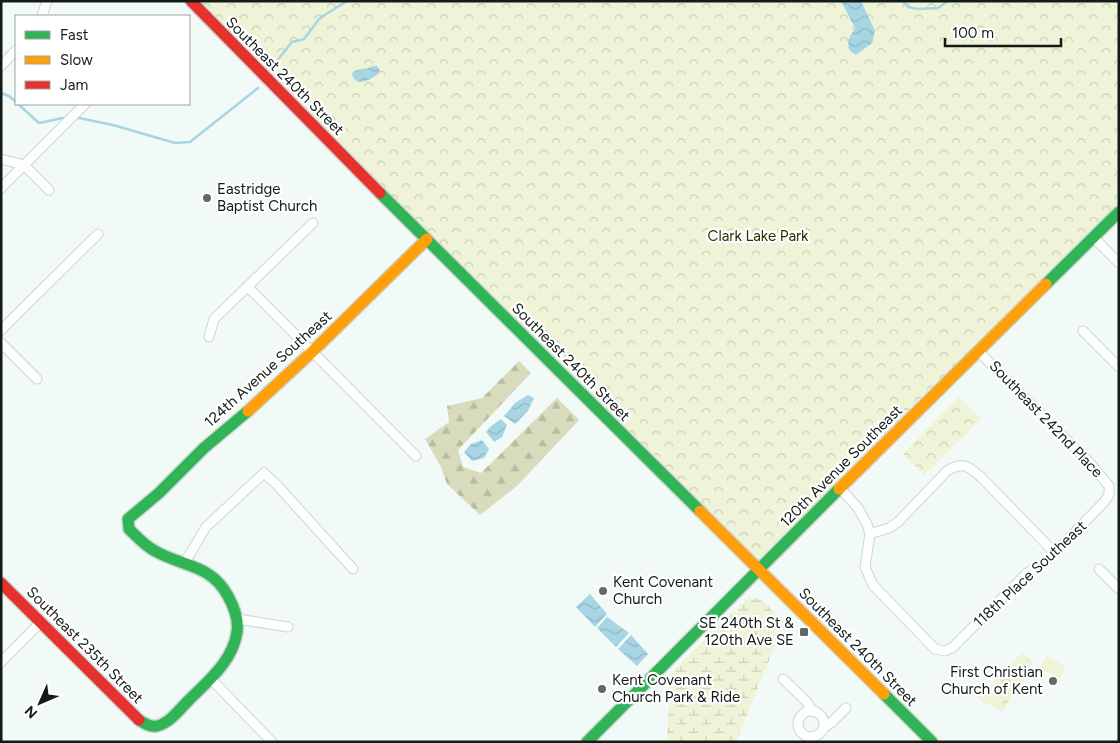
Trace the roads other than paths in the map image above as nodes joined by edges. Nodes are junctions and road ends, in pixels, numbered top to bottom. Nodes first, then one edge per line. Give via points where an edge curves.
1 (47, 1) edge
2 (191, 1) edge
3 (42, 15) edge
4 (15, 51) edge
5 (1, 66) edge
6 (84, 105) edge
7 (1, 159) edge
8 (24, 165) junction
9 (1, 188) edge
10 (49, 190) dead end
11 (1119, 212) edge
12 (313, 223) dead end
13 (98, 234) dead end
14 (1094, 237) junction
15 (427, 239) junction
16 (1119, 263) edge
17 (248, 287) junction
18 (1, 330) edge
19 (1083, 331) dead end
20 (210, 337) dead end
21 (1, 343) edge
22 (978, 351) junction
23 (312, 352) junction
24 (1119, 367) edge
25 (37, 379) dead end
26 (416, 456) dead end
27 (840, 488) junction
28 (1109, 490) joint
29 (870, 534) junction
30 (1055, 553) junction
31 (185, 562) junction
32 (353, 569) dead end
33 (759, 569) junction
34 (1099, 569) dead end
35 (1, 583) edge
36 (1119, 589) edge
37 (238, 619) junction
38 (41, 622) junction
39 (288, 627) dead end
40 (1, 662) edge
41 (211, 679) junction
42 (784, 679) dead end
43 (846, 708) dead end
44 (812, 711) junction
45 (823, 728) junction
46 (805, 739) edge
47 (591, 740) edge
48 (272, 742) edge
49 (932, 742) edge

1 - 3 street
2 - 15 street, Southeast 240th Street
4 - 5 street
6 - 8 street
7 - 8 street
8 - 9 street
8 - 10 street
11 - 14 street, 120th Avenue Southeast
12 - 17 street
13 - 18 street
14 - 16 street
14 - 22 street, 120th Avenue Southeast
15 - 23 street, 124th Avenue Southeast
15 - 33 street, Southeast 240th Street
17 - 20 street via 214,319
17 - 23 street
19 - 24 street
21 - 25 street
22 - 27 street, 120th Avenue Southeast
22 - 28 street, Southeast 242nd Place via 1090,463 1106,480
23 - 26 street
23 - 31 street, 124th Avenue Southeast via 128,519 129,529 147,547
27 - 29 street via 858,508
27 - 33 street, 120th Avenue Southeast
28 - 30 street, 118th Place Southeast via 1104,502
29 - 30 street via 898,522 948,470 960,465 982,478
29 - 30 street, 118th Place Southeast via 865,567 873,585 935,649 944,651 952,648 1027,573
31 - 32 street via 206,527 264,473
31 - 37 street via 218,581
33 - 47 street, 120th Avenue Southeast
33 - 49 street, Southeast 240th Street
34 - 36 street
35 - 38 street, Southeast 235th Street
37 - 39 street
37 - 41 street via 236,640
38 - 40 street
38 - 41 street, Southeast 235th Street via 139,720 149,726 169,720
41 - 48 street
42 - 44 street
43 - 45 street
44 - 45 street via 821,717
44 - 46 street via 801,716 798,723
45 - 46 street via 818,734

